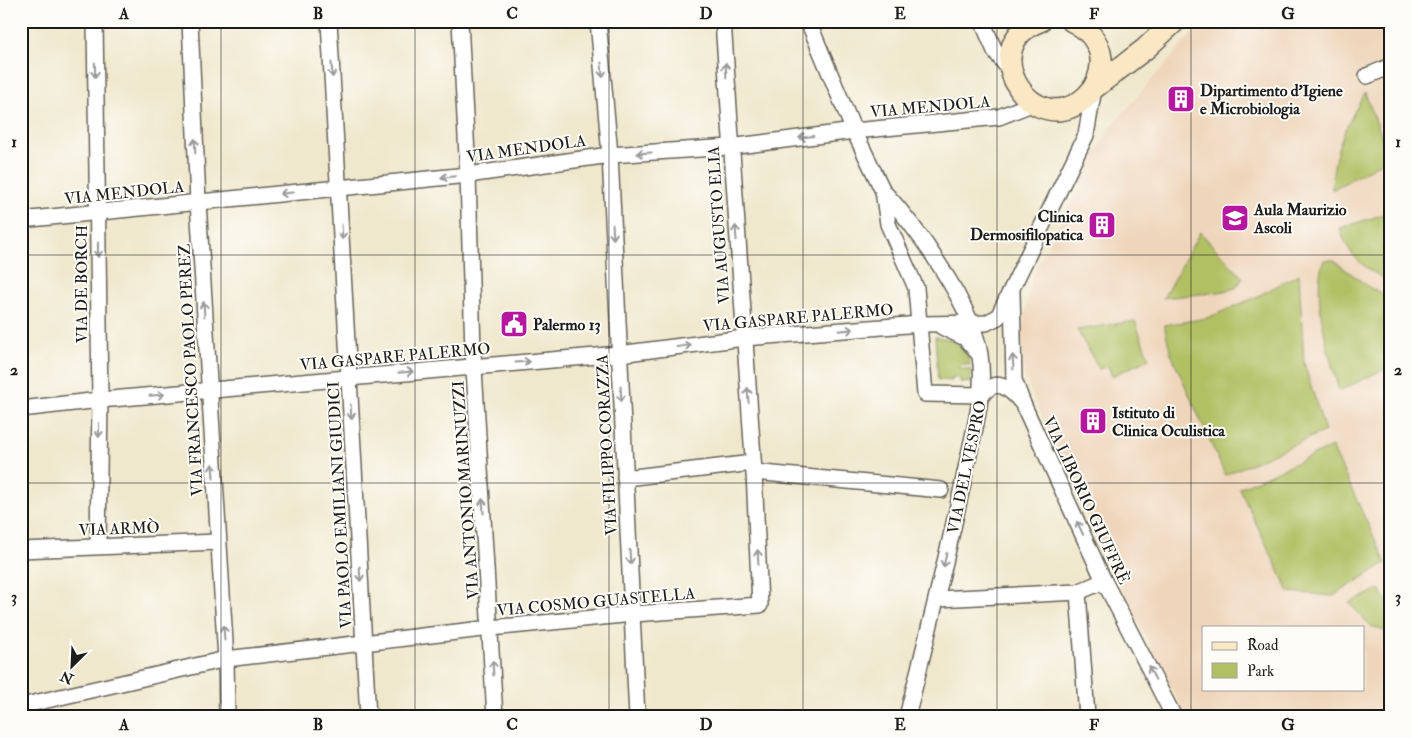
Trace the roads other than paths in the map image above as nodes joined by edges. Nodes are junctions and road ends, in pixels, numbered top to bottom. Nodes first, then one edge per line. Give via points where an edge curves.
1 (95, 21) edge
2 (190, 21) edge
3 (329, 21) edge
4 (460, 21) edge
5 (598, 21) edge
6 (723, 21) edge
7 (808, 21) edge
8 (982, 21) edge
9 (1175, 21) edge
10 (1034, 22) edge
11 (1080, 27) edge
12 (1145, 49) junction
13 (1391, 66) edge
14 (1011, 72) junction
15 (1367, 76) dead end
16 (1094, 88) junction
17 (1034, 103) junction
18 (854, 130) junction
19 (730, 148) junction
20 (610, 155) junction
21 (468, 175) junction
22 (340, 187) junction
23 (883, 191) junction
24 (198, 202) junction
25 (98, 213) junction
26 (21, 220) edge
27 (1012, 287) junction
28 (927, 324) junction
29 (973, 324) junction
30 (744, 338) junction
31 (619, 354) junction
32 (980, 355) junction
33 (474, 366) junction
34 (350, 377) junction
35 (208, 390) junction
36 (982, 395) junction
37 (100, 400) junction
38 (1023, 404) junction
39 (21, 409) edge
40 (754, 467) junction
41 (625, 478) junction
42 (940, 490) dead end
43 (218, 542) junction
44 (98, 546) junction
45 (21, 550) edge
46 (1104, 581) junction
47 (1078, 592) junction
48 (937, 599) junction
49 (760, 606) joint
50 (633, 614) junction
51 (491, 628) junction
52 (364, 643) junction
53 (226, 659) junction
54 (21, 706) edge
55 (227, 717) edge
56 (368, 717) edge
57 (495, 717) edge
58 (637, 717) edge
59 (907, 717) edge
60 (1087, 717) edge
61 (1174, 717) edge

1 -> 25 street, VIA DE BORCH
24 -> 2 street, VIA FRANCESCO PAOLO PEREZ
3 -> 22 street, VIA PAOLO EMILIANI GIUDICI
4 - 21 street, VIA ANTONIO MARINUZZI
5 -> 20 street, VIA FILIPPO CORAZZA
19 -> 6 street, VIA AUGUSTO ELIA
7 - 18 street
8 - 14 street via 995,51
9 - 12 street
10 - 14 street via 1020,35 1011,52
11 - 12 street via 1116,49
11 - 16 street via 1097,45 1101,59 1100,74
12 - 16 street
13 - 15 street
14 - 17 street via 1017,87
16 - 17 street via 1067,108 1050,108
16 - 27 street via 1086,135
17 - 18 street, VIA MENDOLA via 999,117
18 -> 19 street, VIA MENDOLA
18 - 23 street
19 -> 20 street, VIA MENDOLA
30 -> 19 street, VIA AUGUSTO ELIA
20 - 21 street, VIA MENDOLA
20 -> 31 street, VIA FILIPPO CORAZZA
21 -> 22 street, VIA MENDOLA
21 - 33 street, VIA ANTONIO MARINUZZI
22 -> 24 street, VIA MENDOLA
22 -> 34 street, VIA PAOLO EMILIANI GIUDICI
23 - 28 street via 888,224 916,288
23 - 29 street, VIA DEL VESPRO via 908,218
24 - 25 street, VIA MENDOLA
35 -> 24 street, VIA FRANCESCO PAOLO PEREZ
25 - 26 street, VIA MENDOLA
25 -> 37 street, VIA DE BORCH
27 - 29 street via 998,317 986,323
38 -> 27 street, VIA LIBORIO GIUFFRÈ via 1014,380
28 - 29 street, VIA GASPARE PALERMO
30 -> 28 street, VIA GASPARE PALERMO
28 - 32 street via 965,338
28 - 36 street via 926,394
29 - 32 street, VIA DEL VESPRO
31 -> 30 street, VIA GASPARE PALERMO
40 -> 30 street, VIA AUGUSTO ELIA
33 -> 31 street, VIA GASPARE PALERMO
31 -> 41 street, VIA FILIPPO CORAZZA
32 - 36 street, VIA DEL VESPRO
34 -> 33 street, VIA GASPARE PALERMO
51 -> 33 street, VIA ANTONIO MARINUZZI
34 - 35 street, VIA GASPARE PALERMO
34 -> 52 street, VIA PAOLO EMILIANI GIUDICI
37 -> 35 street, VIA GASPARE PALERMO
43 -> 35 street, VIA FRANCESCO PAOLO PEREZ
36 - 38 street via 988,387 996,385 1013,392
36 -> 48 street, VIA DEL VESPRO
37 - 39 street, VIA GASPARE PALERMO
37 -> 44 street, VIA DE BORCH
46 -> 38 street, VIA LIBORIO GIUFFRÈ
40 - 41 street
40 - 42 street
49 -> 40 street, VIA AUGUSTO ELIA
41 -> 50 street, VIA FILIPPO CORAZZA
43 - 44 street, VIA ARMÒ
53 -> 43 street, VIA FRANCESCO PAOLO PEREZ
44 - 45 street, VIA ARMÒ
46 - 47 street
61 -> 46 street, VIA LIBORIO GIUFFRÈ
47 - 48 street
47 - 60 street
48 - 59 street, VIA DEL VESPRO
49 - 50 street, VIA COSMO GUASTELLA
50 - 51 street, VIA COSMO GUASTELLA
50 - 58 street, VIA FILIPPO CORAZZA
51 - 52 street, VIA COSMO GUASTELLA
57 -> 51 street, VIA ANTONIO MARINUZZI
52 - 53 street, VIA COSMO GUASTELLA
52 - 56 street, VIA PAOLO EMILIANI GIUDICI
53 - 54 street, VIA COSMO GUASTELLA
53 - 55 street, VIA FRANCESCO PAOLO PEREZ

